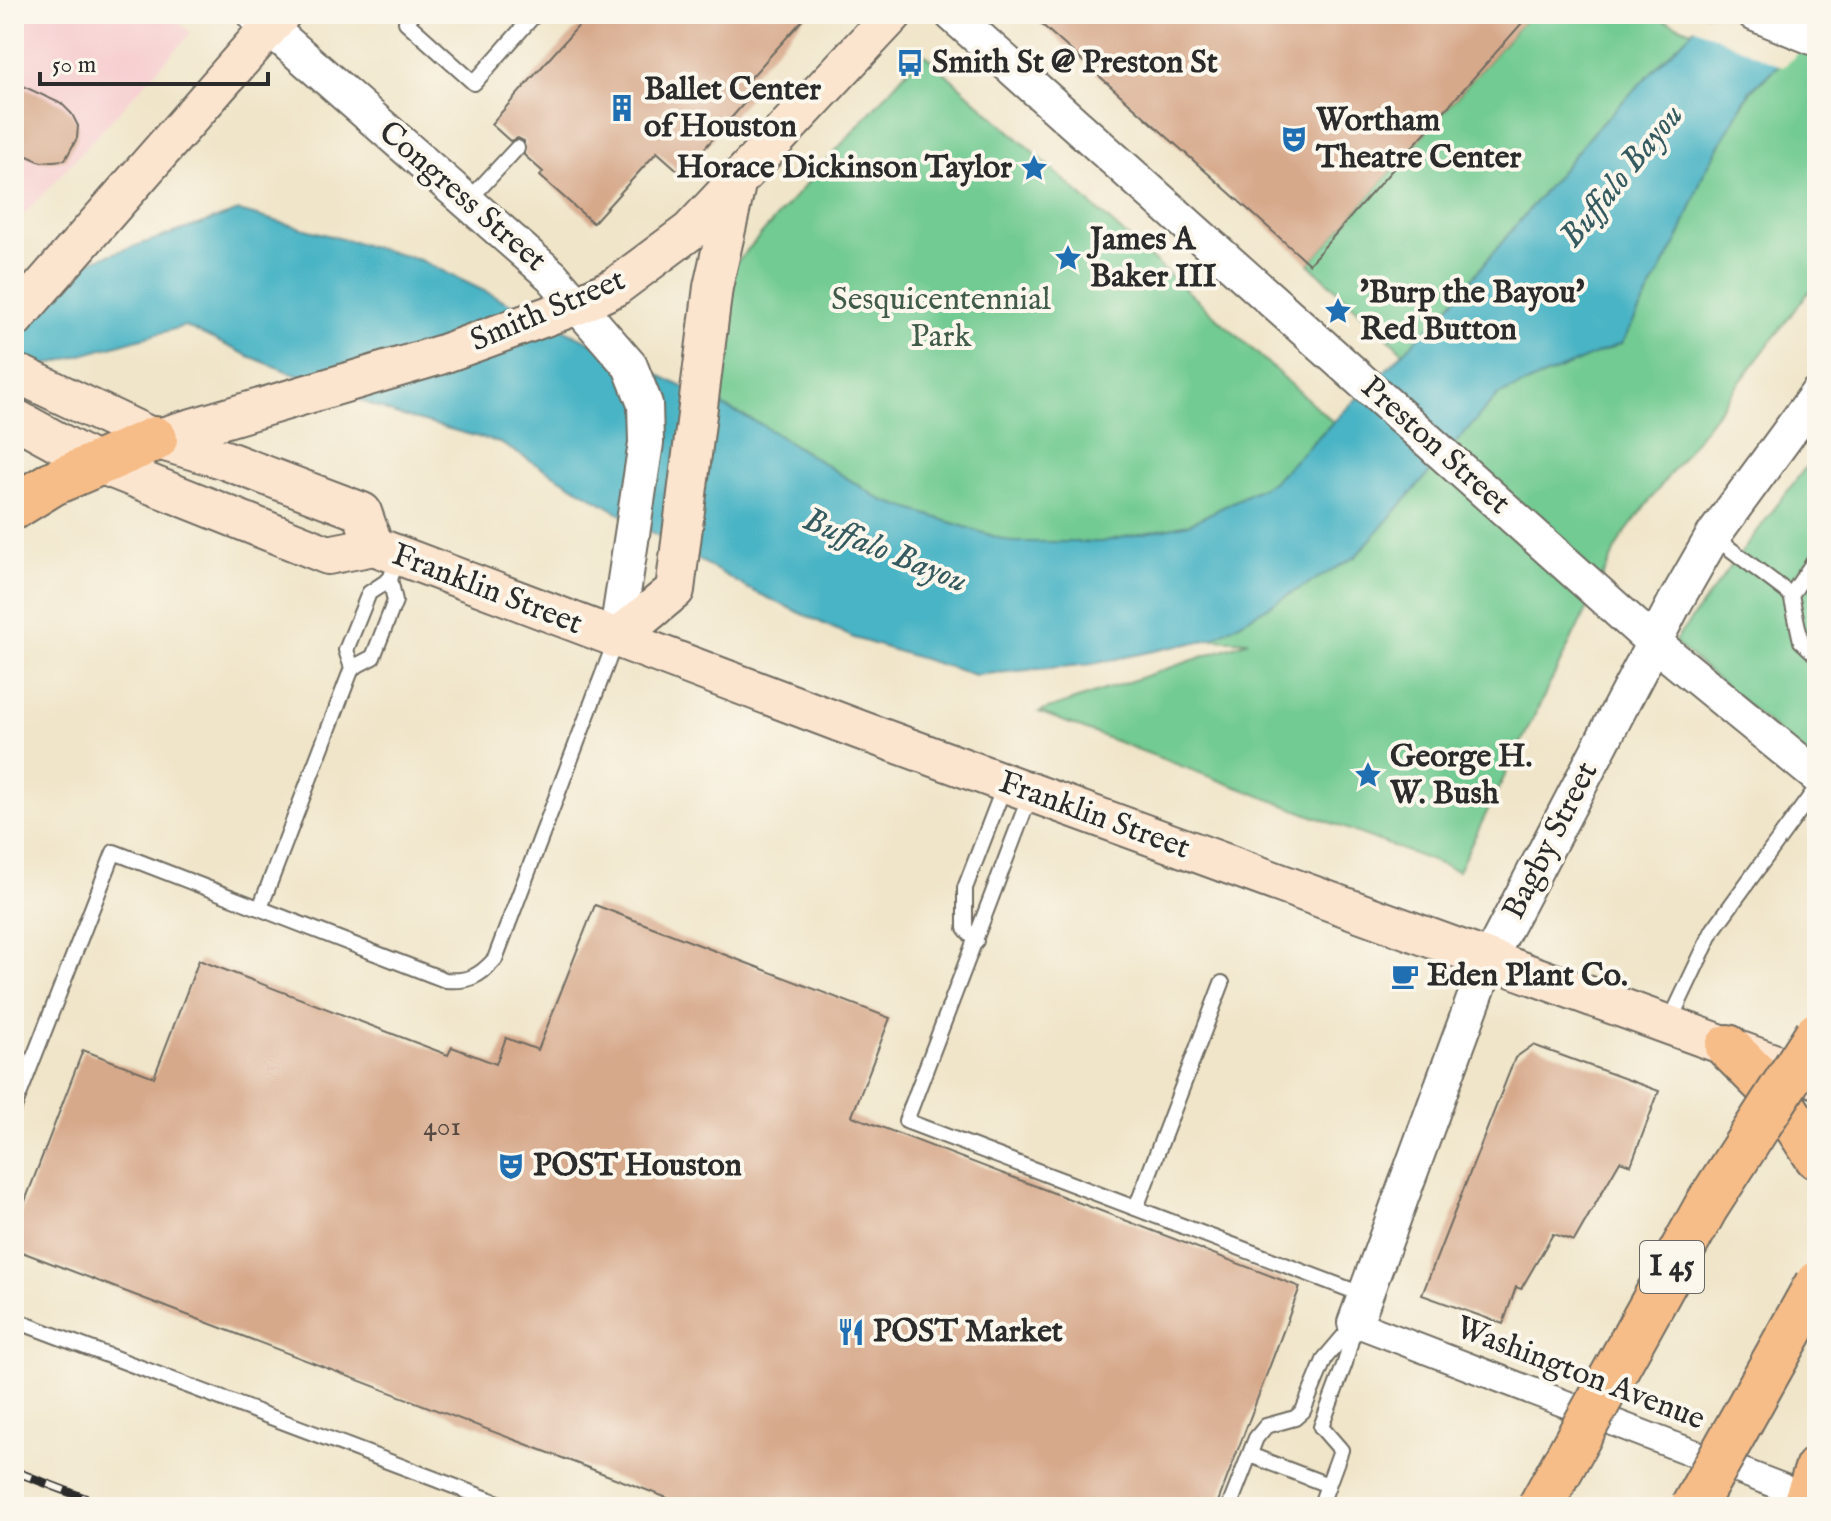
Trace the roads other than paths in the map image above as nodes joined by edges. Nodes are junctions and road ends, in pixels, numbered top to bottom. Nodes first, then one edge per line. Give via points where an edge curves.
1 (413, 14) edge
2 (535, 14) edge
3 (893, 14) edge
4 (952, 14) edge
5 (1755, 14) edge
6 (268, 19) edge
7 (1817, 39) edge
8 (517, 148) dead end
9 (735, 186) junction
10 (467, 202) junction
11 (578, 305) junction
12 (14, 319) edge
13 (14, 375) edge
14 (1817, 394) edge
15 (14, 418) edge
16 (155, 439) junction
17 (95, 462) junction
18 (14, 507) edge
19 (1713, 536) junction
20 (1817, 557) edge
21 (388, 560) junction
22 (1791, 595) junction
23 (616, 639) junction
24 (1652, 641) junction
25 (1817, 656) edge
26 (352, 668) junction
27 (1817, 776) edge
28 (1817, 787) edge
29 (1018, 788) junction
30 (260, 908) junction
31 (976, 941) junction
32 (1488, 961) junction
33 (1222, 983) dead end
34 (1668, 1026) junction
35 (1817, 1034) edge
36 (1728, 1047) junction
37 (1817, 1079) edge
38 (14, 1108) edge
39 (1817, 1157) edge
40 (1136, 1208) junction
41 (1817, 1284) edge
42 (1360, 1309) junction
43 (14, 1320) edge
44 (1250, 1455) junction
45 (1328, 1485) junction
46 (1801, 1488) edge
47 (509, 1507) edge
48 (1229, 1507) edge
49 (1320, 1507) edge
50 (1540, 1507) edge
51 (1693, 1507) edge

1 - 2 lane via 406,22 474,83
3 - 9 main road, Smith Street
4 - 24 street, Preston Street
5 - 7 street
6 - 10 street, Congress Street
6 - 12 main road via 156,161
8 - 10 lane
9 - 11 main road, Smith Street via 651,263
9 - 23 main road via 713,287 675,590
10 - 11 street, Congress Street
11 - 16 main road, Smith Street via 440,355
11 - 23 street, Congress Street via 630,366 645,404 646,443
13 - 16 main road, Franklin Street
14 - 19 street, Bagby Street
15 - 17 main road, Franklin Street
16 - 17 highway
16 - 21 main road, Franklin Street via 362,512
17 - 18 highway
17 - 21 main road, Franklin Street via 328,555
19 - 22 lane
19 - 24 street, Bagby Street
20 - 22 lane
21 - 23 main road, Franklin Street
21 - 26 lane via 346,650
21 - 26 lane via 395,601 373,657
22 - 25 lane via 1801,641
23 - 29 main road, Franklin Street
23 - 30 lane via 495,959 481,974 464,982 445,980
24 - 27 street, Preston Street
24 - 32 street, Bagby Street
26 - 30 lane
28 - 34 lane via 1713,930
29 - 31 lane via 994,895
29 - 31 lane via 965,888 965,928
29 - 32 main road, Franklin Street
30 - 38 lane via 114,852
31 - 40 lane via 906,1121
32 - 34 main road, Franklin Street
32 - 42 street, Bagby Street
33 - 40 lane
34 - 36 main road, Franklin Street
35 - 50 highway, I 45, bridge via 1706,1207
36 - 37 main road, Franklin Street
36 - 39 highway via 1777,1096
40 - 42 lane
41 - 51 highway, bridge
42 - 44 lane via 1325,1358 1303,1411 1266,1426
42 - 45 lane via 1321,1427 1341,1450
42 - 46 street, Washington Avenue
43 - 47 lane
44 - 45 lane
44 - 48 lane
45 - 49 lane

